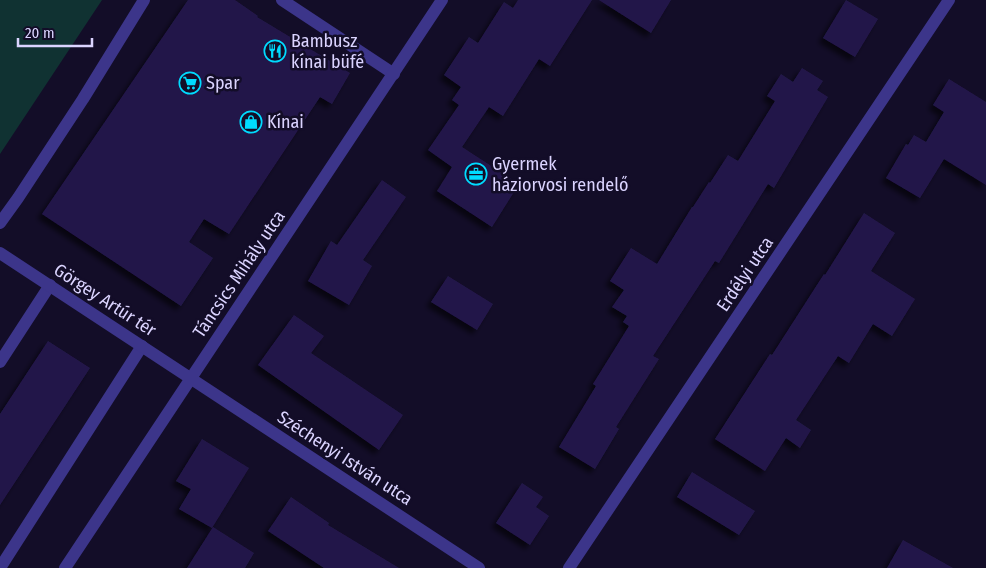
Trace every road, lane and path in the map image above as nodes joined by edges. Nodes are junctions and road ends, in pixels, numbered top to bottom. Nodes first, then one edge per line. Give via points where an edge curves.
1 (144, 0) edge
2 (282, 0) edge
3 (442, 0) edge
4 (950, 0) edge
5 (394, 74) junction
6 (0, 223) edge
7 (0, 252) edge
8 (50, 285) junction
9 (142, 346) junction
10 (0, 362) edge
11 (191, 378) junction
12 (0, 568) edge
13 (65, 568) edge
14 (479, 568) edge
15 (569, 568) edge

1 - 6 street
2 - 5 street
3 - 5 street, Táncsics Mihály utca
4 - 15 street, Erdélyi utca
5 - 11 street, Táncsics Mihály utca
7 - 8 street, Görgey Artúr tér
8 - 9 street, Görgey Artúr tér
8 - 10 street
9 - 11 street, Görgey Artúr tér
9 - 12 street
11 - 13 street, Táncsics Mihály utca
11 - 14 street, Széchenyi István utca

